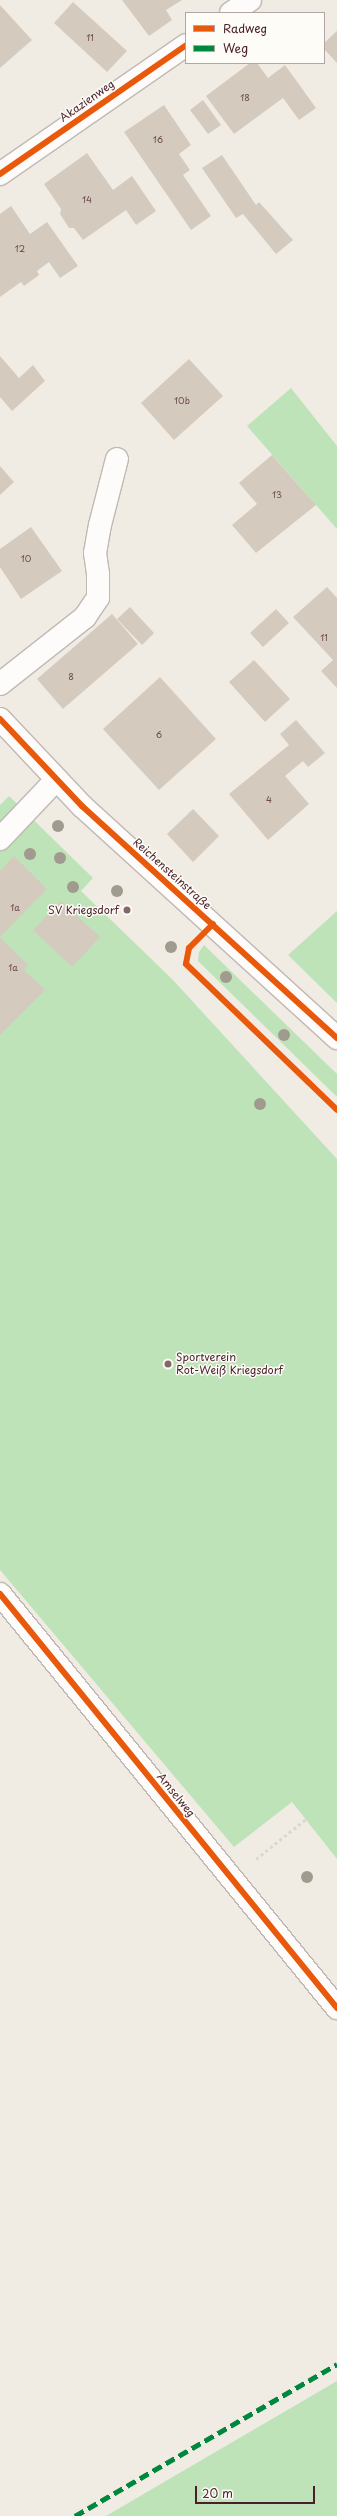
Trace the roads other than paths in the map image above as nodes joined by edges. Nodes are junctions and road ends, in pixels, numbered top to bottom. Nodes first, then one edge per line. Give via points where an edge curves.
1 (250, 0) edge
2 (232, 12) edge
3 (185, 46) edge
4 (0, 174) edge
5 (118, 459) dead end
6 (0, 684) edge
7 (0, 719) edge
8 (56, 780) junction
9 (0, 839) edge
10 (337, 1038) edge
11 (0, 1594) edge
12 (337, 2008) edge

1 - 2 street
3 - 4 street, Akazienweg
5 - 6 street via 95,553 98,598 84,617
7 - 8 street, Reichensteinstraße
8 - 9 street
8 - 10 street, Reichensteinstraße
11 - 12 street, Amselweg

